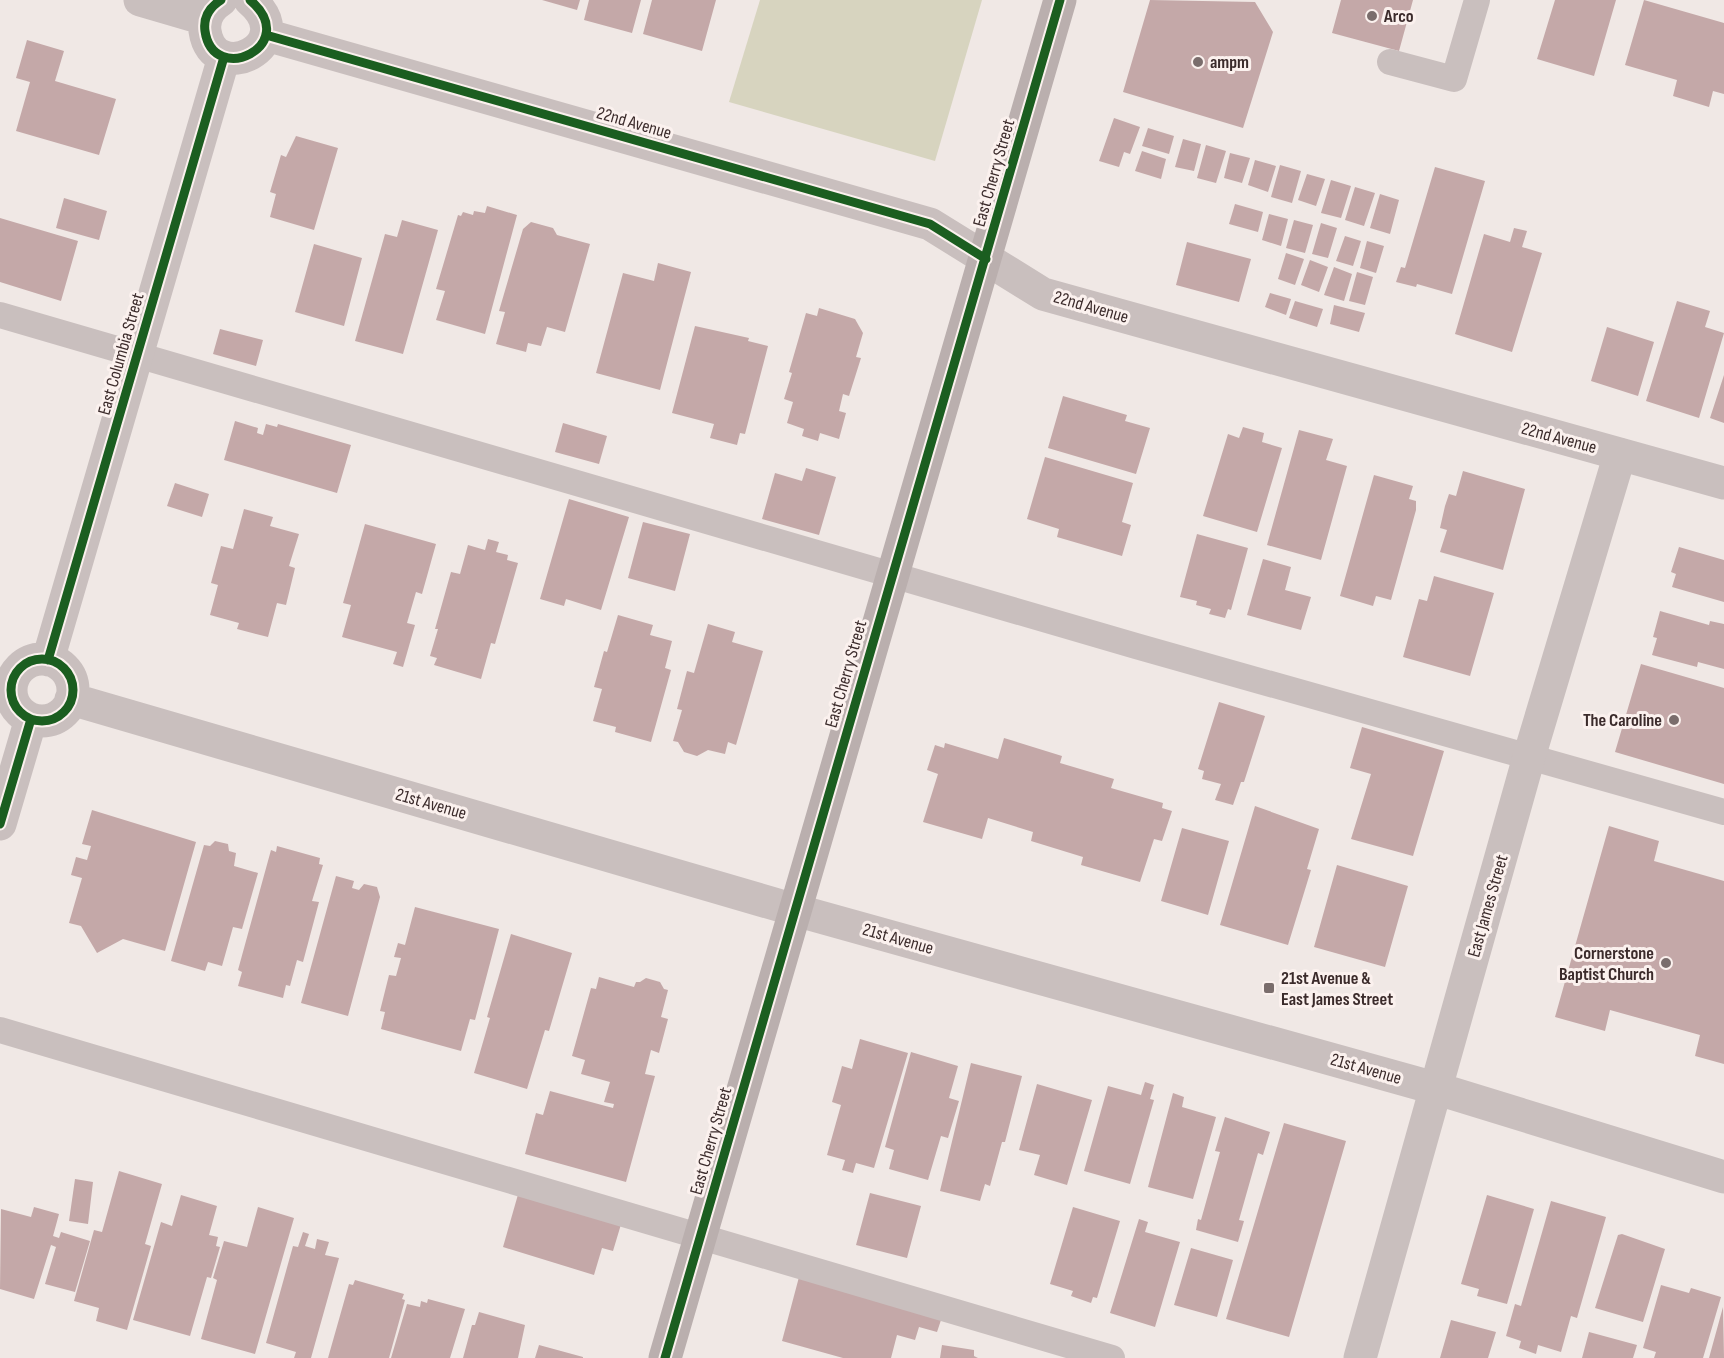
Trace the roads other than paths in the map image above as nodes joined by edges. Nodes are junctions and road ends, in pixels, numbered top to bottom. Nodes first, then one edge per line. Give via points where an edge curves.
1 (140, 0) edge
2 (250, 0) edge
3 (1060, 0) edge
4 (1471, 2) edge
5 (213, 10) edge
6 (266, 35) junction
7 (224, 57) junction
8 (1390, 62) dead end
9 (986, 259) junction
10 (0, 315) edge
11 (138, 355) junction
12 (1620, 454) junction
13 (1724, 483) edge
14 (892, 576) junction
15 (48, 660) junction
16 (5, 681) edge
17 (72, 699) junction
18 (31, 719) junction
19 (1529, 758) junction
20 (1724, 812) edge
21 (0, 824) edge
22 (795, 910) junction
23 (0, 1030) edge
24 (1438, 1089) junction
25 (1724, 1177) edge
26 (701, 1238) junction
27 (665, 1358) edge
28 (1112, 1358) edge
29 (1360, 1358) edge

1 - 5 street
2 - 6 street via 264,15
3 - 9 main road, East Cherry Street
4 - 8 lane via 1454,79
5 - 7 street via 205,35
6 - 7 street via 254,53 235,59
6 - 9 street, 22nd Avenue via 930,224
7 - 11 street, East Columbia Street
9 - 12 street, 22nd Avenue via 1043,294
9 - 14 main road, East Cherry Street
10 - 11 lane
11 - 14 lane
11 - 15 street, East Columbia Street
12 - 13 street, 22nd Avenue
12 - 19 street, East James Street
14 - 19 lane
14 - 22 main road, East Cherry Street
15 - 16 street via 31,660
15 - 17 street via 68,672
16 - 18 street via 18,712
17 - 18 street via 57,718
17 - 22 street, 21st Avenue
18 - 21 street
19 - 20 lane
19 - 24 street, East James Street
22 - 24 street, 21st Avenue
22 - 26 main road, East Cherry Street
23 - 26 lane
24 - 25 street, 21st Avenue
24 - 29 street, East James Street
26 - 27 main road, East Cherry Street
26 - 28 lane

